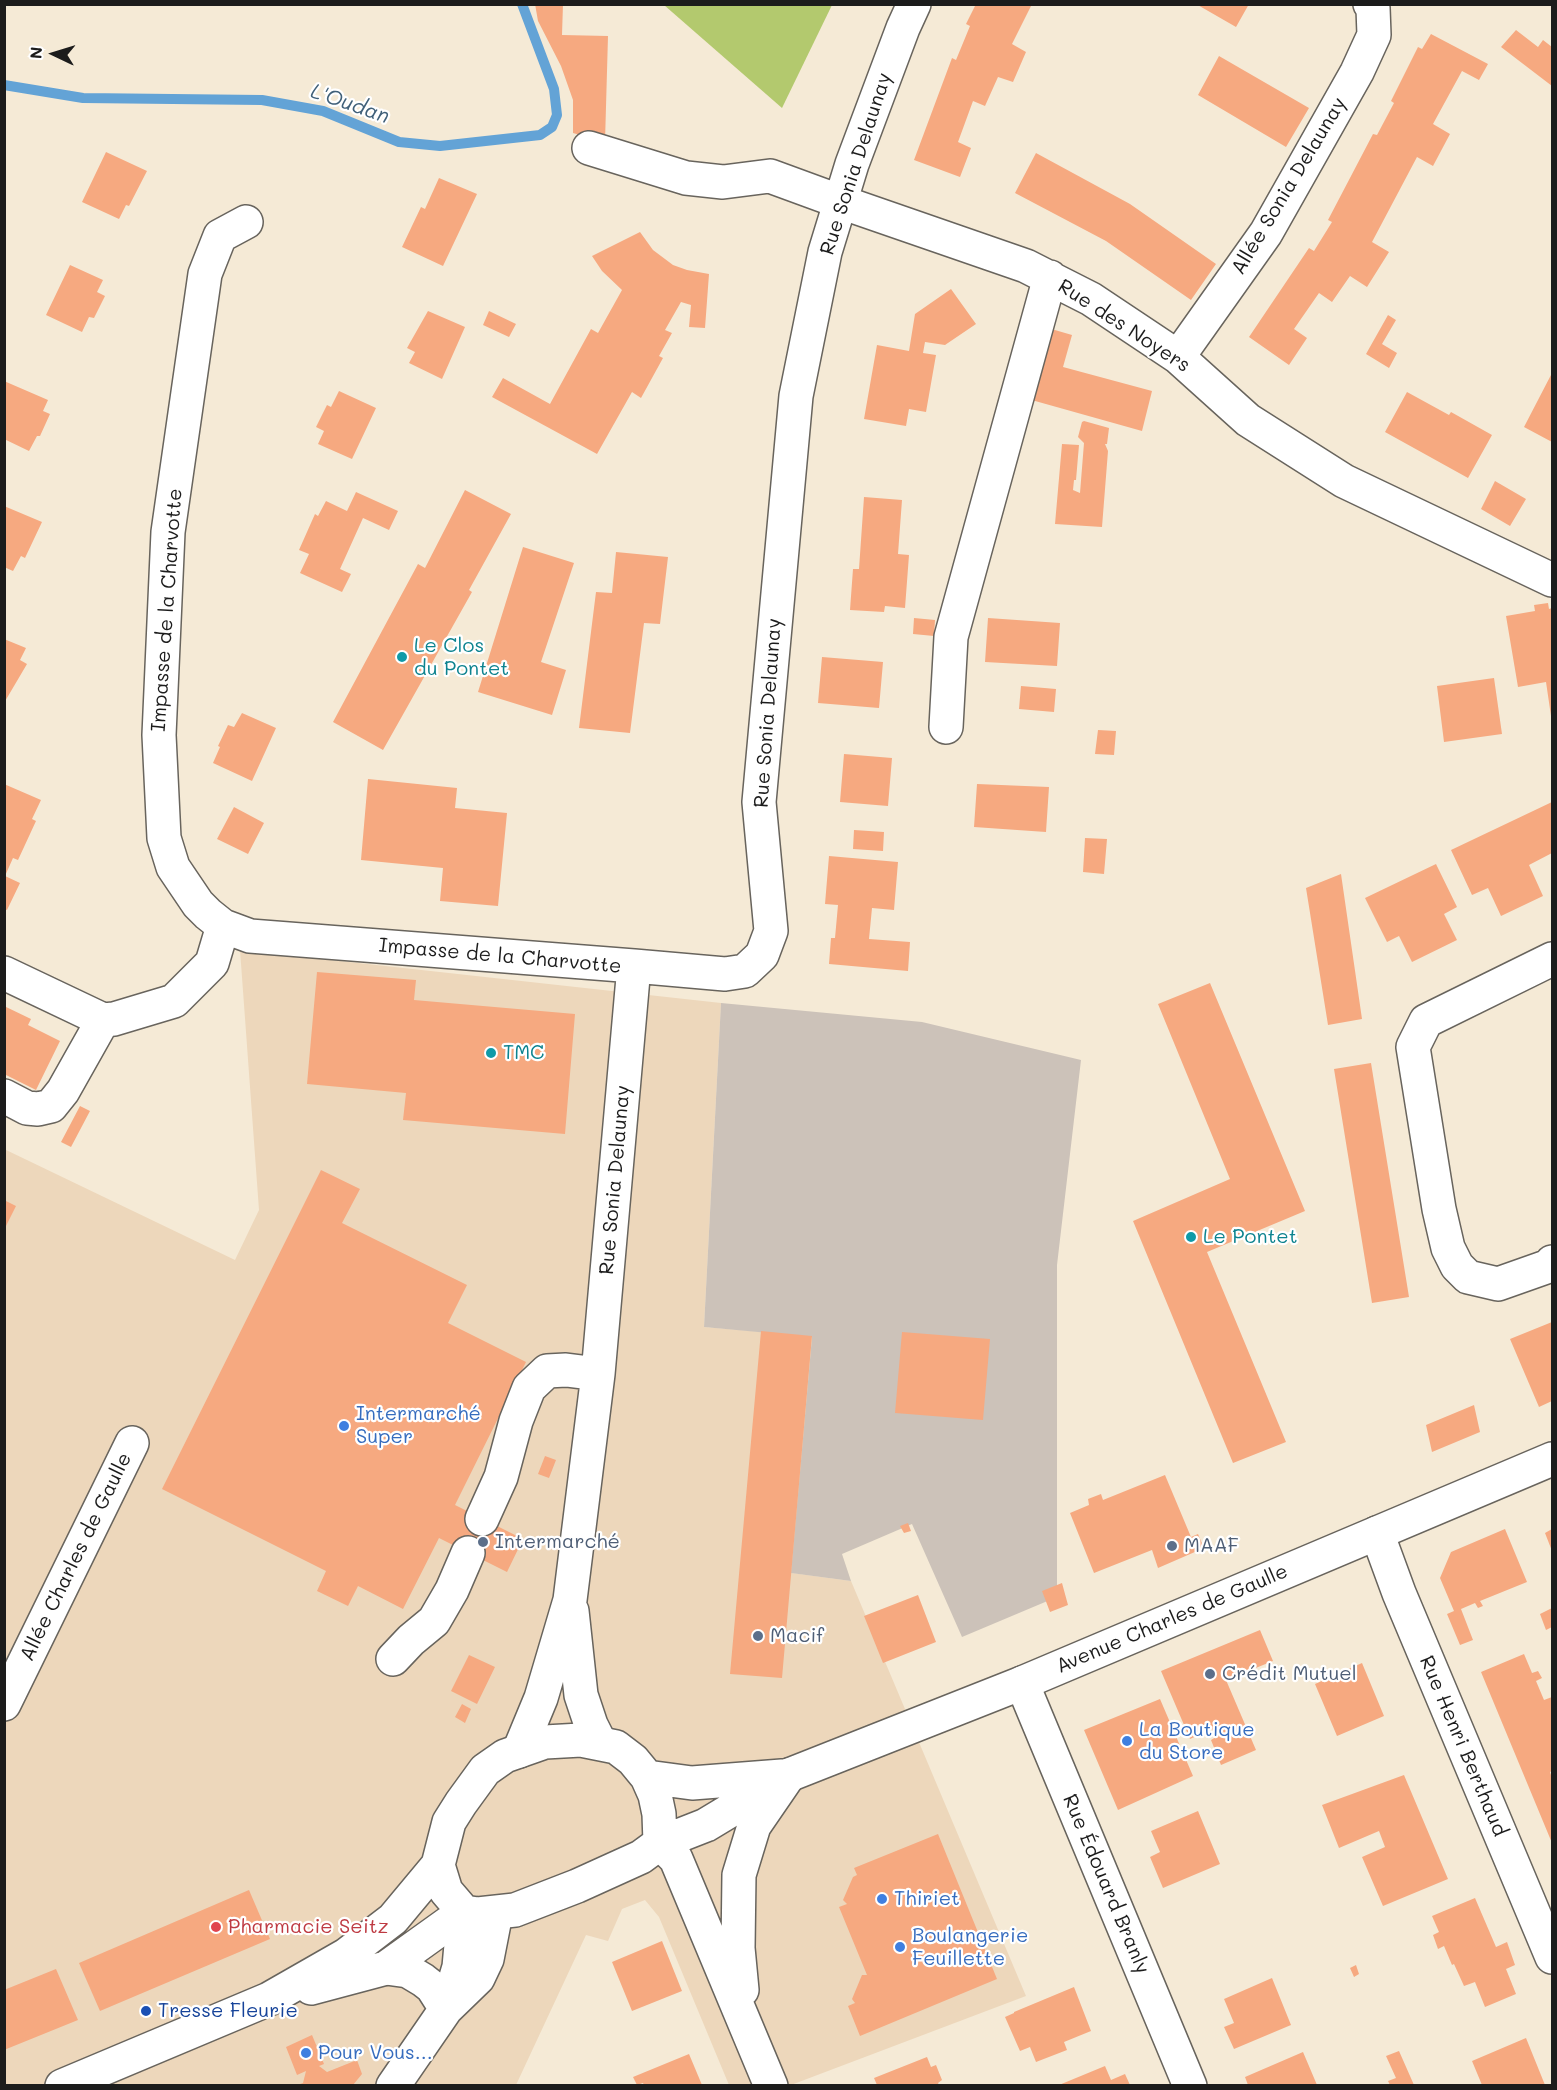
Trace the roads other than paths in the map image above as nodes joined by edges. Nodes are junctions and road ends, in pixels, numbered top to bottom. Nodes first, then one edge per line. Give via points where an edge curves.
1 (914, 4) edge
2 (1370, 4) edge
3 (589, 148) dead end
4 (841, 202) junction
5 (246, 222) dead end
6 (1050, 277) junction
7 (1178, 357) junction
8 (1552, 579) edge
9 (946, 727) dead end
10 (224, 926) junction
11 (1552, 959) edge
12 (634, 966) junction
13 (4, 973) edge
14 (103, 1020) junction
15 (4, 1095) edge
16 (1552, 1262) edge
17 (598, 1374) junction
18 (132, 1443) dead end
19 (1552, 1459) edge
20 (482, 1519) dead end
21 (1377, 1533) junction
22 (468, 1553) dead end
23 (570, 1600) junction
24 (393, 1659) dead end
25 (1022, 1683) junction
26 (4, 1704) edge
27 (600, 1743) junction
28 (519, 1751) junction
29 (789, 1775) junction
30 (647, 1778) junction
31 (660, 1843) junction
32 (438, 1865) junction
33 (464, 1912) junction
34 (496, 1913) junction
35 (1548, 1938) edge
36 (386, 1968) junction
37 (269, 1999) junction
38 (446, 2009) junction
39 (744, 2018) junction
40 (62, 2085) edge
41 (393, 2085) edge
42 (771, 2085) edge
43 (1190, 2085) edge

1 - 4 street, Rue Sonia Delaunay
2 - 7 street, Allée Sonia Delaunay via 1374,35 1357,72 1266,233
3 - 4 street, Rue des Noyers via 686,178 723,182 770,176
4 - 6 street, Rue des Noyers
4 - 12 street, Rue Sonia Delaunay via 825,252 794,408 759,802 771,931 762,955 745,971 725,974
5 - 10 street, Impasse de la Charvotte via 220,236 205,274 168,532 159,735 164,838 173,867 198,904
6 - 7 street, Rue des Noyers via 1091,299
6 - 9 street via 951,637
7 - 8 street, Rue des Noyers via 1248,420 1344,481
10 - 12 street, Impasse de la Charvotte via 250,936
10 - 14 street via 212,963 174,1001
11 - 16 street via 1426,1021 1413,1047 1448,1248 1457,1266 1468,1276 1498,1284
12 - 17 street, Rue Sonia Delaunay
13 - 14 street
14 - 15 street via 51,1106 27,1108
17 - 20 street via 547,1371 529,1388 501,1478
17 - 23 street, Rue Sonia Delaunay
18 - 26 street, Allée Charles de Gaulle
19 - 21 street, Avenue Charles de Gaulle
21 - 25 street, Avenue Charles de Gaulle
21 - 35 street, Rue Henri Berthaud via 1403,1604
22 - 24 street via 434,1621
23 - 27 street, Rue Sonia Delaunay via 581,1695
23 - 28 street, Rue Sonia Delaunay via 542,1698
25 - 29 street, Avenue Charles de Gaulle
25 - 43 street, Rue Édouard Branly
27 - 28 street via 545,1742
27 - 30 street via 616,1747
28 - 32 street via 485,1770 474,1784 449,1822
29 - 30 street, Avenue Charles de Gaulle via 692,1784
29 - 31 street, Avenue Charles de Gaulle via 706,1825
29 - 39 street via 754,1826 739,1875 738,1948
30 - 31 street via 659,1814
31 - 34 street via 641,1857 577,1886 515,1910
31 - 39 street via 676,1859
32 - 33 street via 446,1892
32 - 37 street via 393,1919 371,1937
33 - 34 street
33 - 36 street
33 - 38 street via 459,1967
34 - 38 street via 487,1959 478,1978
36 - 37 street
36 - 38 street via 408,1971 423,1980
37 - 40 street
38 - 41 street
39 - 42 street

